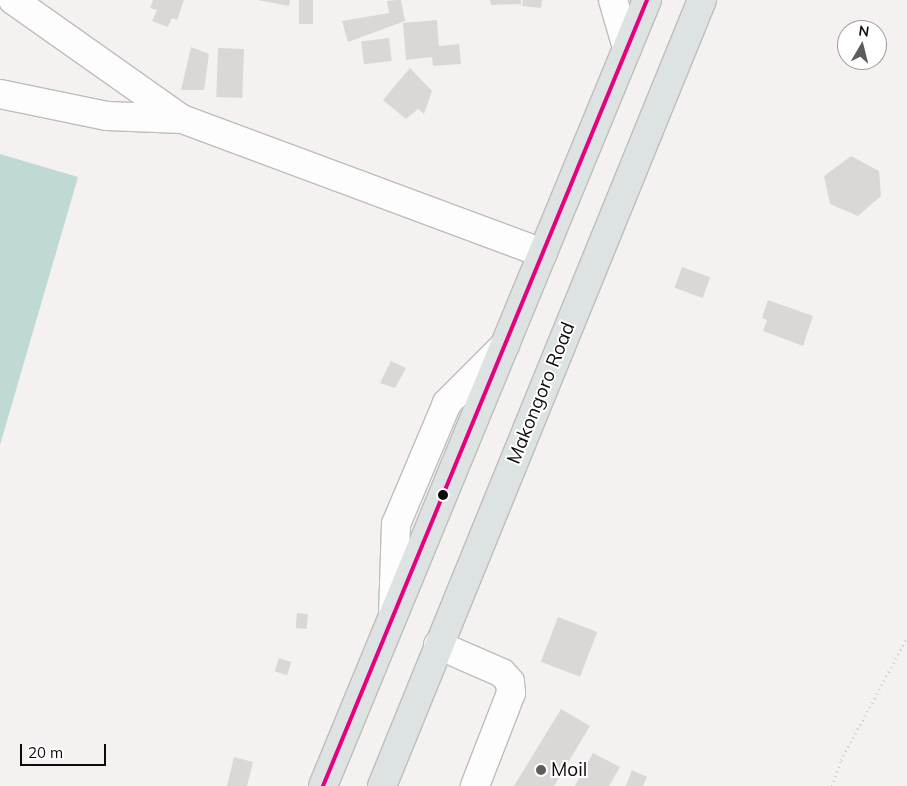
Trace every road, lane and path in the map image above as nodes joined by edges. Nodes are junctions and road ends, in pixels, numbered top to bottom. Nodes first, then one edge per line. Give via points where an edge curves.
1 (13, 0) edge
2 (613, 0) edge
3 (647, 0) edge
4 (702, 0) edge
5 (627, 48) junction
6 (0, 94) edge
7 (182, 119) junction
8 (543, 253) junction
9 (907, 638) edge
10 (438, 645) junction
11 (387, 785) edge
12 (324, 786) edge
13 (475, 786) edge
14 (832, 786) edge

1 - 7 street
2 - 5 street
3 - 5 main road
4 - 10 main road, Makongoro Road
5 - 8 main road
6 - 7 street via 40,106 107,116
7 - 8 street
8 - 12 main road
9 - 14 path via 841,760
10 - 11 main road, Makongoro Road
10 - 13 street via 502,674 510,682 511,692

